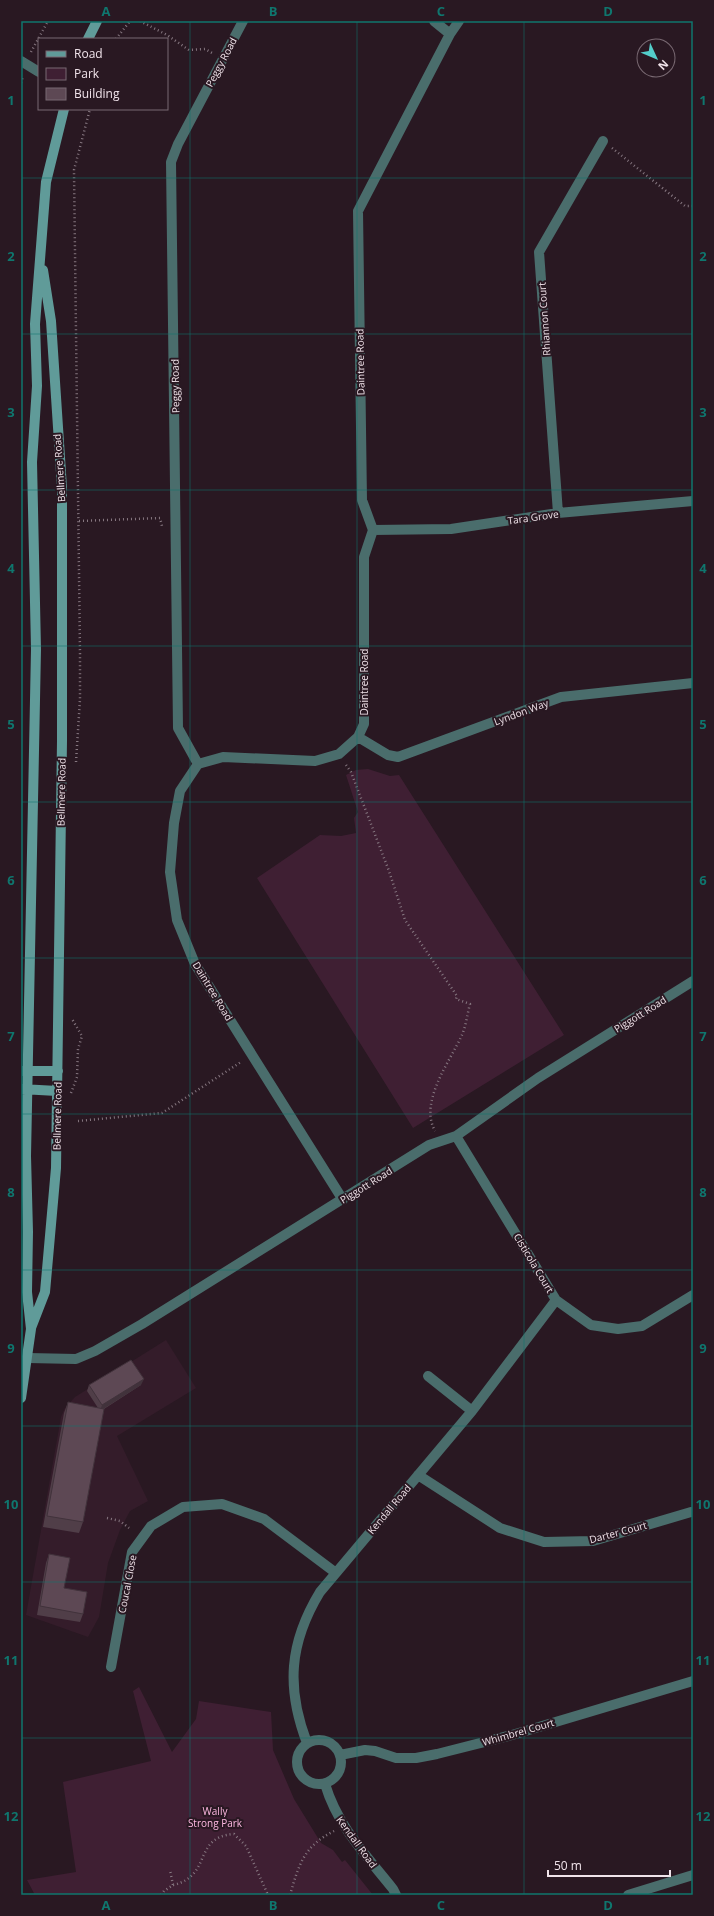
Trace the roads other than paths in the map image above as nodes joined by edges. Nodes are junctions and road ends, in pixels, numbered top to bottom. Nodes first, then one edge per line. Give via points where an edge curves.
1 (97, 21) edge
2 (243, 21) edge
3 (434, 21) edge
4 (459, 21) edge
5 (450, 34) junction
6 (88, 38) edge
7 (21, 61) edge
8 (38, 71) edge
9 (64, 110) edge
10 (603, 141) road end
11 (40, 254) junction
12 (693, 501) edge
13 (558, 513) junction
14 (373, 530) junction
15 (693, 683) edge
16 (358, 737) junction
17 (198, 764) junction
18 (693, 981) edge
19 (25, 1014) edge
20 (24, 1071) edge
21 (58, 1071) junction
22 (24, 1090) edge
23 (57, 1091) junction
24 (456, 1136) junction
25 (24, 1154) edge
26 (343, 1200) junction
27 (693, 1295) edge
28 (556, 1300) junction
29 (31, 1329) junction
30 (28, 1358) junction
31 (428, 1376) dead end
32 (21, 1398) edge
33 (472, 1411) junction
34 (418, 1475) junction
35 (691, 1512) dead end
36 (336, 1573) junction
37 (111, 1667) dead end
38 (693, 1681) edge
39 (307, 1744) junction
40 (340, 1755) junction
41 (325, 1784) junction
42 (693, 1875) edge
43 (396, 1895) edge
44 (628, 1895) edge

1 - 6 street
2 - 17 street, Peggy Road via 171,162 178,728
3 - 5 street
4 - 5 street, Daintree Road
5 - 14 street, Daintree Road via 358,211 362,500
7 - 8 street
9 - 11 street, Bellmere Road via 46,182
10 - 13 street, Rhiannon Court via 540,252
11 - 19 street, Bellmere Road via 34,324 37,386 32,462 36,649
11 - 21 street, Bellmere Road via 51,321 62,488 63,661
12 - 13 street, Tara Grove
13 - 14 street, Tara Grove via 451,529
14 - 16 street, Daintree Road via 364,557 364,724
15 - 16 street, Lyndon Way via 561,697 398,757 388,755
16 - 17 street via 339,754 314,761 223,757
17 - 26 street, Daintree Road via 180,790 174,823 170,872 177,920 195,964
18 - 24 street, Piggott Road via 538,1078
19 - 20 street, Bellmere Road
20 - 21 street
20 - 22 street, Bellmere Road
21 - 23 street, Bellmere Road
22 - 23 street
22 - 25 street, Bellmere Road
23 - 29 street, Bellmere Road via 56,1168 45,1292
24 - 26 street, Piggott Road via 430,1145
24 - 28 street, Cisticola Court
25 - 29 street, Bellmere Road via 28,1232 27,1292
26 - 30 street, Piggott Road via 95,1352 76,1359
27 - 28 street, Cisticola Court via 642,1326 618,1329 590,1325
28 - 33 street, Kendall Road
29 - 30 street, Bellmere Road
30 - 32 street, Bellmere Road
31 - 33 street
33 - 34 street, Kendall Road
34 - 35 street, Darter Court via 500,1528 544,1542 594,1541
34 - 36 street, Kendall Road
36 - 37 street, Coucal Close via 264,1519 222,1504 183,1507 151,1526 132,1552
36 - 39 street, Kendall Road via 320,1592 308,1613 295,1654 293,1680 297,1715
38 - 40 street, Whimbrel Court via 512,1735 437,1754 396,1758 365,1750
39 - 40 street via 318,1740 329,1742
39 - 41 street via 297,1759 299,1772 312,1784
40 - 41 street via 339,1773 331,1782
41 - 43 street, Kendall Road via 343,1826
42 - 44 street

